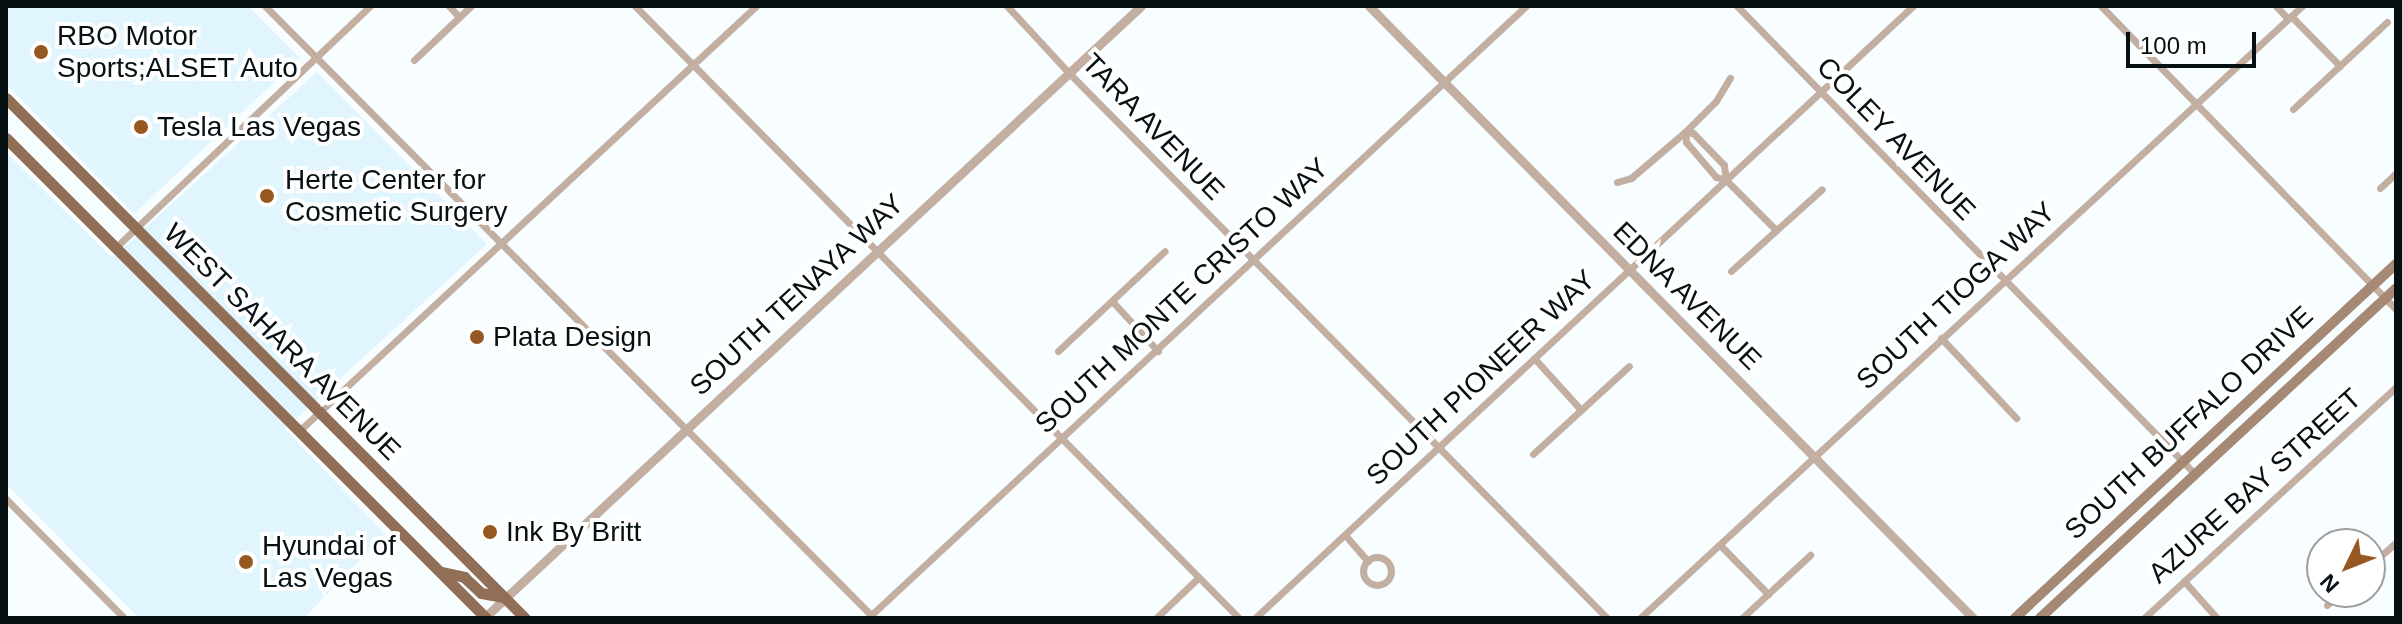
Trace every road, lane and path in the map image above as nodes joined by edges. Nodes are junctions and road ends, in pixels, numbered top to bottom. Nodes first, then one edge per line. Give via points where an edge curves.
1 (265, 6) edge
2 (370, 6) edge
3 (449, 6) edge
4 (471, 6) edge
5 (635, 6) edge
6 (756, 6) edge
7 (1007, 6) edge
8 (1141, 6) edge
9 (1369, 6) edge
10 (1526, 6) edge
11 (1737, 6) edge
12 (1913, 6) edge
13 (2101, 6) edge
14 (2276, 6) edge
15 (2302, 6) edge
16 (459, 17) junction
17 (2290, 17) junction
18 (2387, 22) dead end
19 (315, 56) junction
20 (414, 60) dead end
21 (693, 64) junction
22 (2340, 66) junction
23 (1069, 73) junction
24 (1730, 78) dead end
25 (1445, 82) junction
26 (1820, 92) junction
27 (6, 98) edge
28 (2197, 104) junction
29 (2293, 109) dead end
30 (1685, 132) junction
31 (6, 138) edge
32 (2396, 173) edge
33 (1726, 180) junction
34 (1617, 182) dead end
35 (2380, 188) dead end
36 (1822, 189) dead end
37 (135, 228) junction
38 (1776, 230) junction
39 (501, 242) junction
40 (115, 248) junction
41 (878, 251) junction
42 (1165, 251) dead end
43 (1254, 261) junction
44 (2396, 264) edge
45 (1630, 269) junction
46 (1731, 271) dead end
47 (2004, 281) junction
48 (2374, 285) junction
49 (2396, 288) edge
50 (2386, 297) junction
51 (1112, 301) junction
52 (2396, 309) edge
53 (1941, 338) junction
54 (1058, 351) dead end
55 (1158, 351) junction
56 (1534, 358) junction
57 (1629, 366) dead end
58 (2396, 387) edge
59 (1581, 410) junction
60 (318, 412) junction
61 (2016, 418) dead end
62 (686, 428) junction
63 (299, 431) junction
64 (1062, 437) junction
65 (1439, 447) junction
66 (1533, 454) dead end
67 (1815, 458) junction
68 (2182, 461) junction
69 (2194, 473) junction
70 (6, 499) edge
71 (1345, 535) junction
72 (1720, 545) junction
73 (1810, 555) dead end
74 (1368, 561) dead end
75 (440, 572) junction
76 (1199, 577) junction
77 (2184, 581) junction
78 (1768, 594) junction
79 (504, 597) junction
80 (122, 617) edge
81 (871, 617) edge
82 (486, 618) edge
83 (525, 618) edge
84 (1156, 618) edge
85 (1239, 618) edge
86 (1255, 618) edge
87 (1607, 618) edge
88 (1640, 618) edge
89 (1742, 618) edge
90 (1973, 618) edge
91 (2015, 618) edge
92 (2040, 618) edge
93 (2144, 618) edge
94 (2217, 618) edge

1 - 19 street
2 - 19 street
3 - 16 street
4 - 16 street
5 - 21 street
6 - 21 street
7 - 23 street, TARA AVENUE
8 - 23 street, SOUTH TENAYA WAY
9 - 25 street, EDNA AVENUE
10 - 25 street, SOUTH MONTE CRISTO WAY
11 - 26 street, COLEY AVENUE
12 - 26 street, SOUTH PIONEER WAY
13 - 28 street
14 - 17 street
15 - 17 street, SOUTH TIOGA WAY
16 - 20 street
17 - 22 street
17 - 28 street, SOUTH TIOGA WAY
18 - 22 street
19 - 37 street
19 - 39 street
21 - 39 street
21 - 41 street
22 - 29 street
23 - 41 street, SOUTH TENAYA WAY
23 - 43 street, TARA AVENUE
24 - 30 street
25 - 43 street, SOUTH MONTE CRISTO WAY
25 - 45 street, EDNA AVENUE
26 - 33 street, SOUTH PIONEER WAY
26 - 47 street, COLEY AVENUE
27 - 37 main road, WEST SAHARA AVENUE
28 - 47 street, SOUTH TIOGA WAY
28 - 48 street
30 - 33 street via 1686,142 1716,177
30 - 33 street via 1693,133 1724,165
30 - 34 street via 1631,178
31 - 40 main road, WEST SAHARA AVENUE
32 - 35 street
33 - 38 street
33 - 45 street, SOUTH PIONEER WAY
36 - 38 street
37 - 40 street
37 - 60 main road, WEST SAHARA AVENUE
38 - 46 street
39 - 60 street
39 - 62 street
40 - 63 main road, WEST SAHARA AVENUE
41 - 62 street, SOUTH TENAYA WAY
41 - 64 street
42 - 51 street
43 - 55 street, SOUTH MONTE CRISTO WAY
43 - 65 street, TARA AVENUE
44 - 48 main road, SOUTH BUFFALO DRIVE
45 - 56 street, SOUTH PIONEER WAY
45 - 67 street, EDNA AVENUE
47 - 53 street, SOUTH TIOGA WAY
47 - 68 street, COLEY AVENUE
48 - 50 street
48 - 68 main road, SOUTH BUFFALO DRIVE
49 - 50 main road, SOUTH BUFFALO DRIVE
50 - 52 street
50 - 69 main road, SOUTH BUFFALO DRIVE
51 - 54 street
51 - 55 street
53 - 61 street
53 - 67 street, SOUTH TIOGA WAY
55 - 64 street, SOUTH MONTE CRISTO WAY
56 - 59 street
56 - 65 street, SOUTH PIONEER WAY
57 - 59 street
58 - 77 street, AZURE BAY STREET
59 - 66 street
60 - 63 street
60 - 79 main road, WEST SAHARA AVENUE
62 - 79 street, SOUTH TENAYA WAY
62 - 81 street
63 - 75 main road, WEST SAHARA AVENUE
64 - 76 street
64 - 81 street, SOUTH MONTE CRISTO WAY
65 - 71 street, SOUTH PIONEER WAY
65 - 87 street, TARA AVENUE
67 - 72 street, SOUTH TIOGA WAY
67 - 90 street, EDNA AVENUE
68 - 69 street, COLEY AVENUE
68 - 91 main road, SOUTH BUFFALO DRIVE
69 - 92 main road, SOUTH BUFFALO DRIVE
70 - 80 street
71 - 74 street
71 - 86 street, SOUTH PIONEER WAY
72 - 78 street
72 - 88 street, SOUTH TIOGA WAY
73 - 78 street
75 - 79 main road via 464,577 481,593
75 - 82 main road, WEST SAHARA AVENUE
76 - 84 street
76 - 85 street
77 - 93 street, AZURE BAY STREET
77 - 94 street
78 - 89 street
79 - 82 street, SOUTH TENAYA WAY
79 - 83 main road, WEST SAHARA AVENUE

